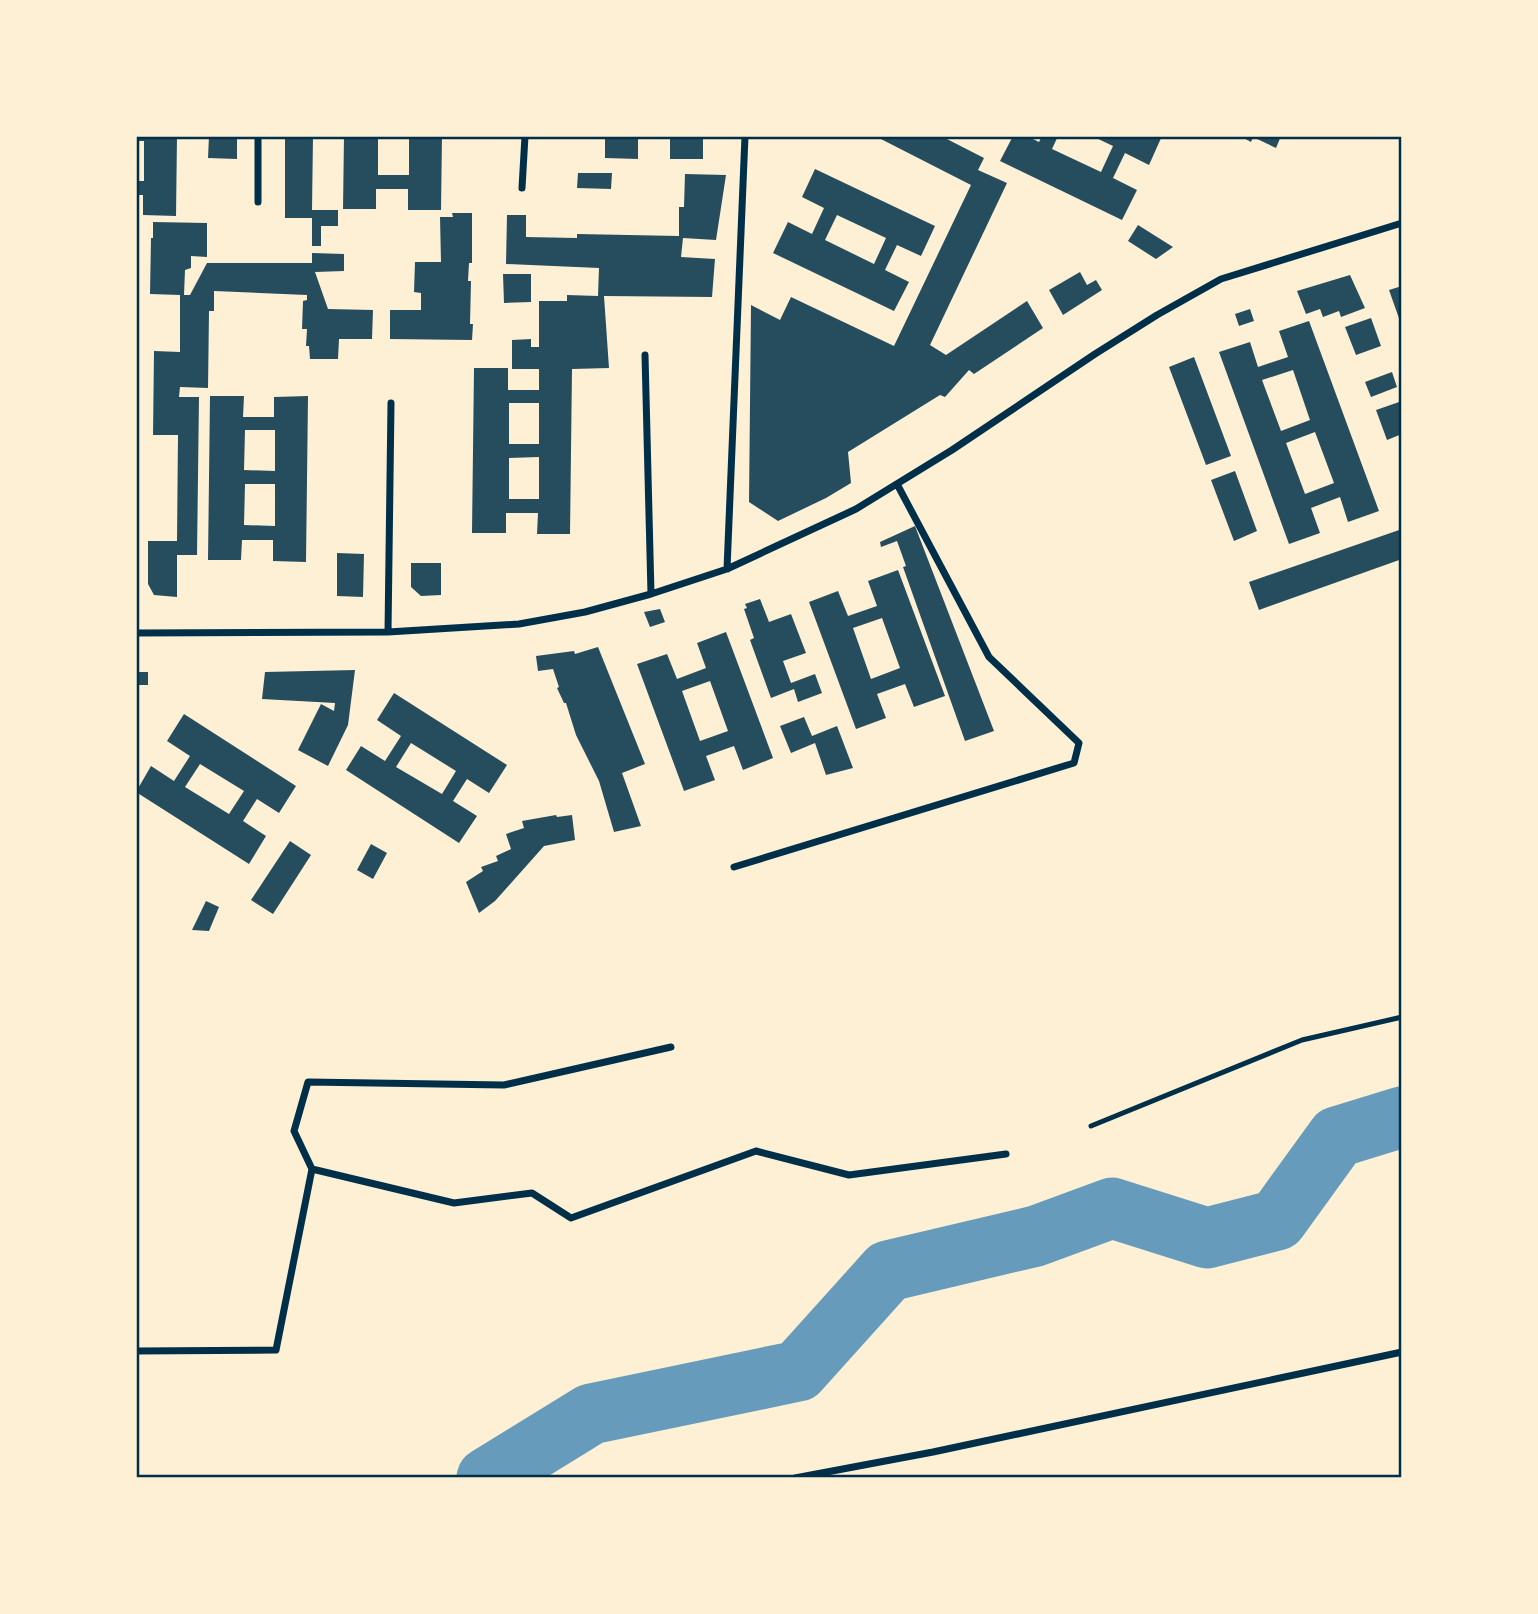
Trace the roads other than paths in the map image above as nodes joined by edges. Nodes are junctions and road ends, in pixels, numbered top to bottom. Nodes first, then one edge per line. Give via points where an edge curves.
1 (258, 136) edge
2 (525, 136) edge
3 (745, 136) edge
4 (522, 188) dead end
5 (258, 202) dead end
6 (1402, 223) edge
7 (645, 355) dead end
8 (391, 403) dead end
9 (897, 484) junction
10 (727, 569) junction
11 (651, 594) junction
12 (388, 632) junction
13 (136, 633) edge
14 (734, 867) dead end
15 (1402, 1017) edge
16 (671, 1047) dead end
17 (1091, 1126) dead end
18 (1006, 1154) dead end
19 (313, 1170) junction
20 (136, 1351) edge
21 (1402, 1352) edge
22 (846, 1474) edge
23 (795, 1478) edge

1 - 5 street
2 - 4 street
3 - 10 street
6 - 9 street via 1221,279 1095,354
7 - 11 street
8 - 12 street
9 - 10 street via 856,509
9 - 14 street via 989,657 1079,743 1074,763
10 - 11 street
11 - 12 street via 519,624
12 - 13 street
15 - 17 lane via 1302,1040
16 - 19 street via 504,1085 308,1082 295,1131
18 - 19 street via 849,1175 756,1151 571,1218 532,1193 454,1203
19 - 20 street via 276,1350
21 - 22 street
22 - 23 street

